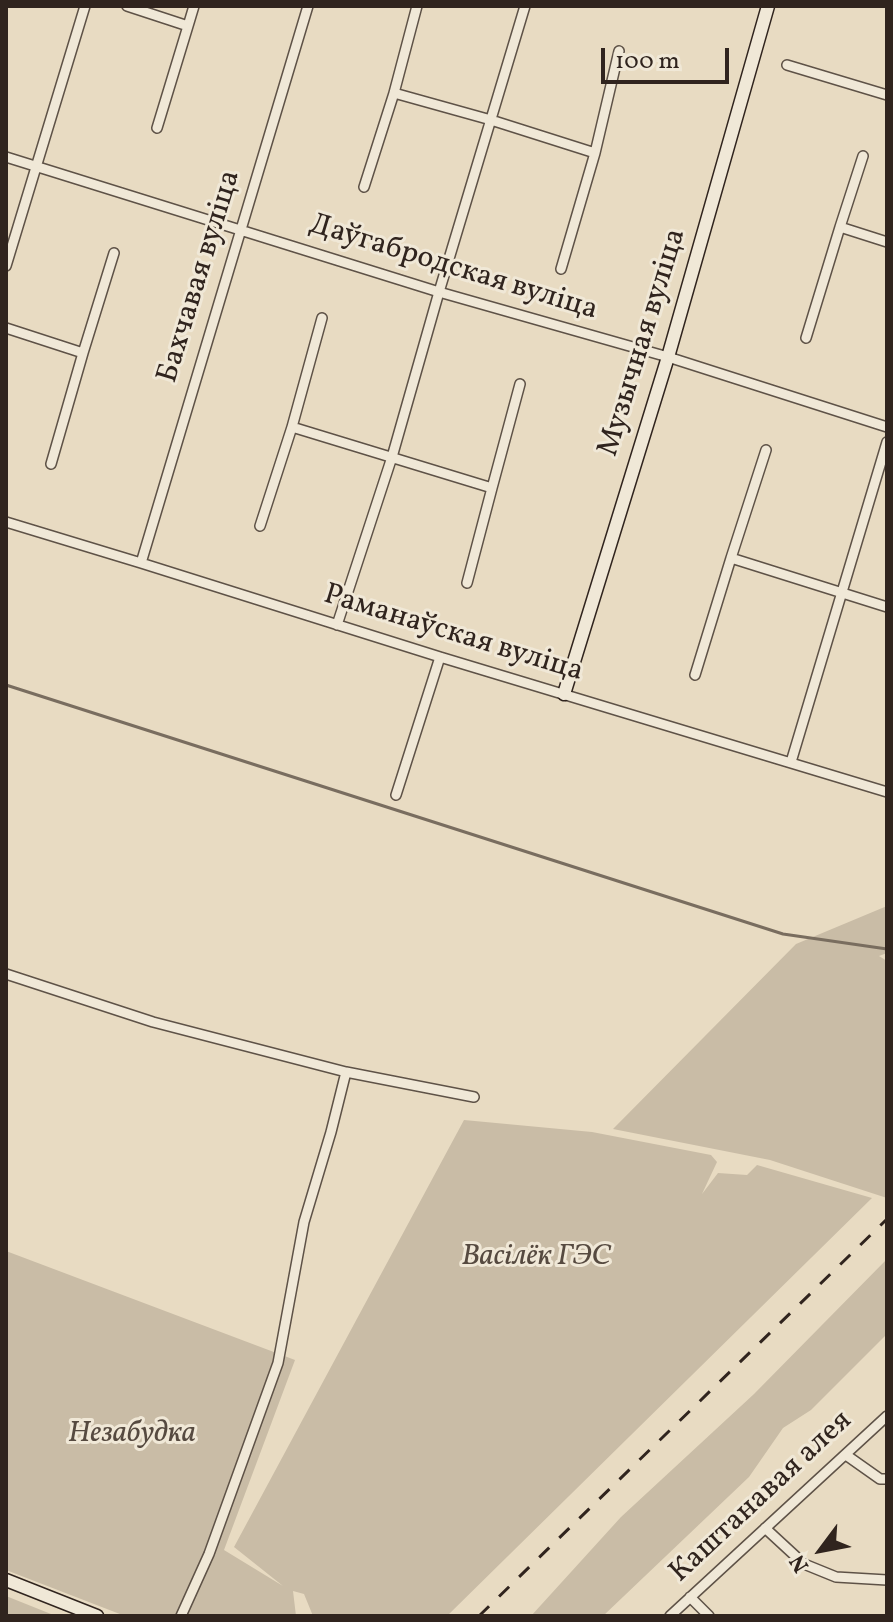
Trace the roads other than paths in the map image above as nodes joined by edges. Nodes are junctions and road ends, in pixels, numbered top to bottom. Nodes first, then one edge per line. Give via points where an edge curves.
1 (85, 6) edge
2 (127, 6) edge
3 (194, 6) edge
4 (308, 6) edge
5 (417, 6) edge
6 (525, 6) edge
7 (768, 6) edge
8 (188, 26) junction
9 (619, 51) dead end
10 (787, 65) dead end
11 (394, 93) junction
12 (887, 95) edge
13 (491, 120) junction
14 (157, 128) dead end
15 (595, 153) junction
16 (863, 156) dead end
17 (6, 157) edge
18 (36, 165) junction
19 (364, 187) dead end
20 (840, 227) junction
21 (241, 230) junction
22 (887, 242) edge
23 (114, 253) dead end
24 (6, 266) edge
25 (561, 269) dead end
26 (439, 292) junction
27 (322, 318) dead end
28 (6, 328) edge
29 (806, 338) dead end
30 (83, 353) junction
31 (668, 357) junction
32 (520, 384) dead end
33 (292, 427) junction
34 (887, 427) edge
35 (887, 442) edge
36 (766, 450) dead end
37 (392, 457) junction
38 (51, 464) dead end
39 (492, 488) junction
40 (6, 522) edge
41 (260, 526) dead end
42 (731, 558) junction
43 (141, 563) junction
44 (467, 583) dead end
45 (841, 594) junction
46 (887, 607) edge
47 (337, 625) junction
48 (440, 657) junction
49 (695, 675) dead end
50 (564, 694) junction
51 (791, 762) junction
52 (887, 792) edge
53 (396, 795) dead end
54 (6, 974) edge
55 (346, 1072) junction
56 (474, 1097) dead end
57 (887, 1416) edge
58 (846, 1455) junction
59 (887, 1479) edge
60 (765, 1528) junction
61 (6, 1580) edge
62 (887, 1580) edge
63 (690, 1597) junction
64 (97, 1616) edge
65 (181, 1616) edge
66 (670, 1616) edge
67 (709, 1616) edge

1 - 18 street
2 - 8 street
3 - 8 street
4 - 21 street, Бахчавая вуліца
5 - 11 street
6 - 13 street
7 - 31 street, Музычная вуліца
8 - 14 street
9 - 15 street
10 - 12 street
11 - 13 street
11 - 19 street
13 - 15 street
13 - 26 street
15 - 25 street
16 - 20 street
17 - 18 street, Даўгабродская вуліца
18 - 21 street, Даўгабродская вуліца
18 - 24 street
20 - 22 street
20 - 29 street
21 - 26 street, Даўгабродская вуліца
21 - 43 street, Бахчавая вуліца
23 - 30 street
26 - 31 street, Даўгабродская вуліца
26 - 37 street
27 - 33 street
28 - 30 street
30 - 38 street
31 - 34 street, Даўгабродская вуліца
31 - 50 street, Музычная вуліца
32 - 39 street
33 - 37 street
33 - 41 street
35 - 45 street
36 - 42 street
37 - 39 street
37 - 47 street
39 - 44 street
40 - 43 street, Раманаўская вуліца
42 - 45 street
42 - 49 street
43 - 47 street, Раманаўская вуліца
45 - 46 street
45 - 51 street
47 - 48 street, Раманаўская вуліца
48 - 50 street, Раманаўская вуліца
48 - 53 street
50 - 51 street, Раманаўская вуліца
51 - 52 street, Раманаўская вуліца
54 - 55 street via 153,1022
55 - 56 street
55 - 65 street via 304,1222 278,1363
57 - 58 street, Каштанавая алея
58 - 59 street
58 - 60 street, Каштанавая алея
60 - 62 street via 804,1564 836,1577
60 - 63 street, Каштанавая алея
61 - 64 street
63 - 66 street, Каштанавая алея
63 - 67 street

